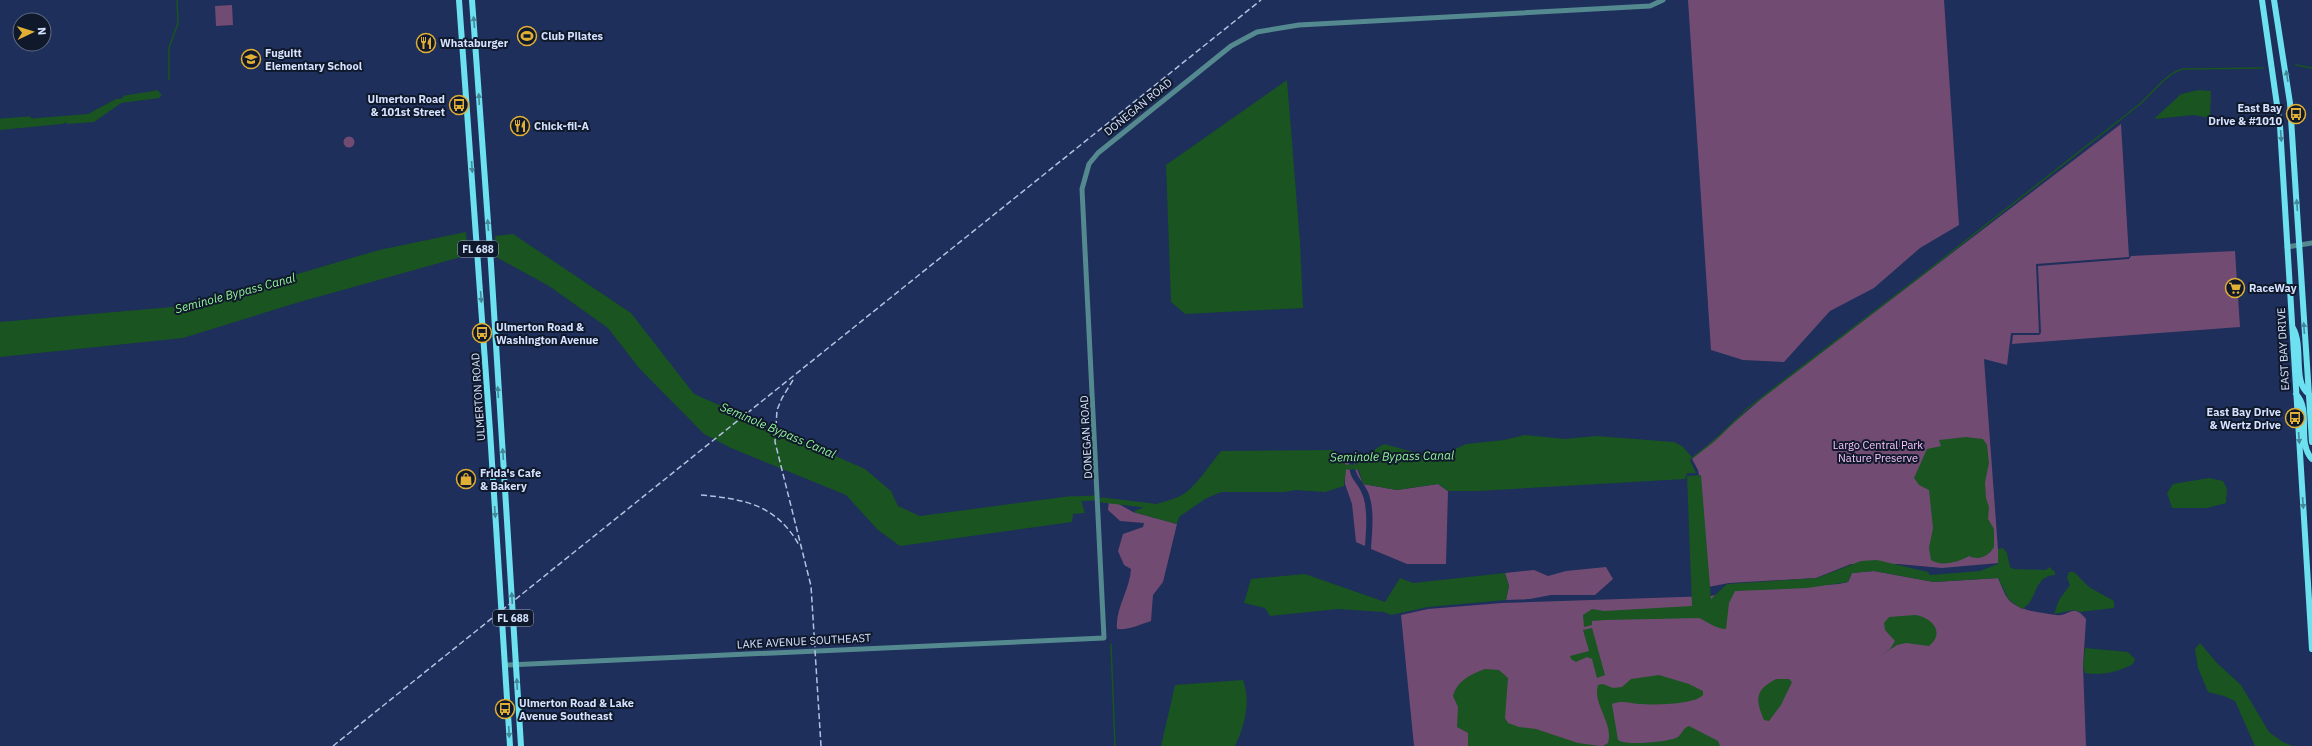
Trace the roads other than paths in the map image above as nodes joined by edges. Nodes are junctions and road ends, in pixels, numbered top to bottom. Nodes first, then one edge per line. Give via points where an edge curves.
1 (459, 0) edge
2 (472, 0) edge
3 (1663, 0) edge
4 (2262, 0) edge
5 (2274, 0) edge
6 (2287, 243) junction
7 (2300, 244) junction
8 (2312, 244) edge
9 (2292, 327) junction
10 (2296, 394) junction
11 (2309, 394) junction
12 (2312, 442) edge
13 (2312, 460) edge
14 (2305, 536) junction
15 (2312, 543) edge
16 (2311, 605) edge
17 (1104, 638) joint
18 (2312, 649) edge
19 (506, 665) junction
20 (516, 665) junction
21 (510, 746) edge
22 (521, 746) edge

1 -> 19 main road, ULMERTON ROAD / FL 688
20 -> 2 main road, ULMERTON ROAD / FL 688
3 - 17 street, DONEGAN ROAD via 1650,6 1270,28 1231,46 1098,153 1090,164 1082,189
4 -> 6 main road, EAST BAY DRIVE via 2278,103
7 -> 5 main road, EAST BAY DRIVE via 2290,103
6 - 7 street
6 - 9 main road, EAST BAY DRIVE
7 - 8 street
11 -> 7 main road, EAST BAY DRIVE
9 - 10 main road, EAST BAY DRIVE
9 - 11 main road via 2298,339 2301,386
10 - 13 main road via 2304,404 2307,450
10 -> 14 main road, EAST BAY DRIVE
11 - 12 main road, EAST BAY DRIVE
14 - 15 main road
14 - 16 main road, EAST BAY DRIVE
16 - 18 main road, EAST BAY DRIVE
17 - 20 street, LAKE AVENUE SOUTHEAST
19 - 20 street, LAKE AVENUE SOUTHEAST
19 -> 21 main road, ULMERTON ROAD / FL 688
22 -> 20 main road, ULMERTON ROAD / FL 688

